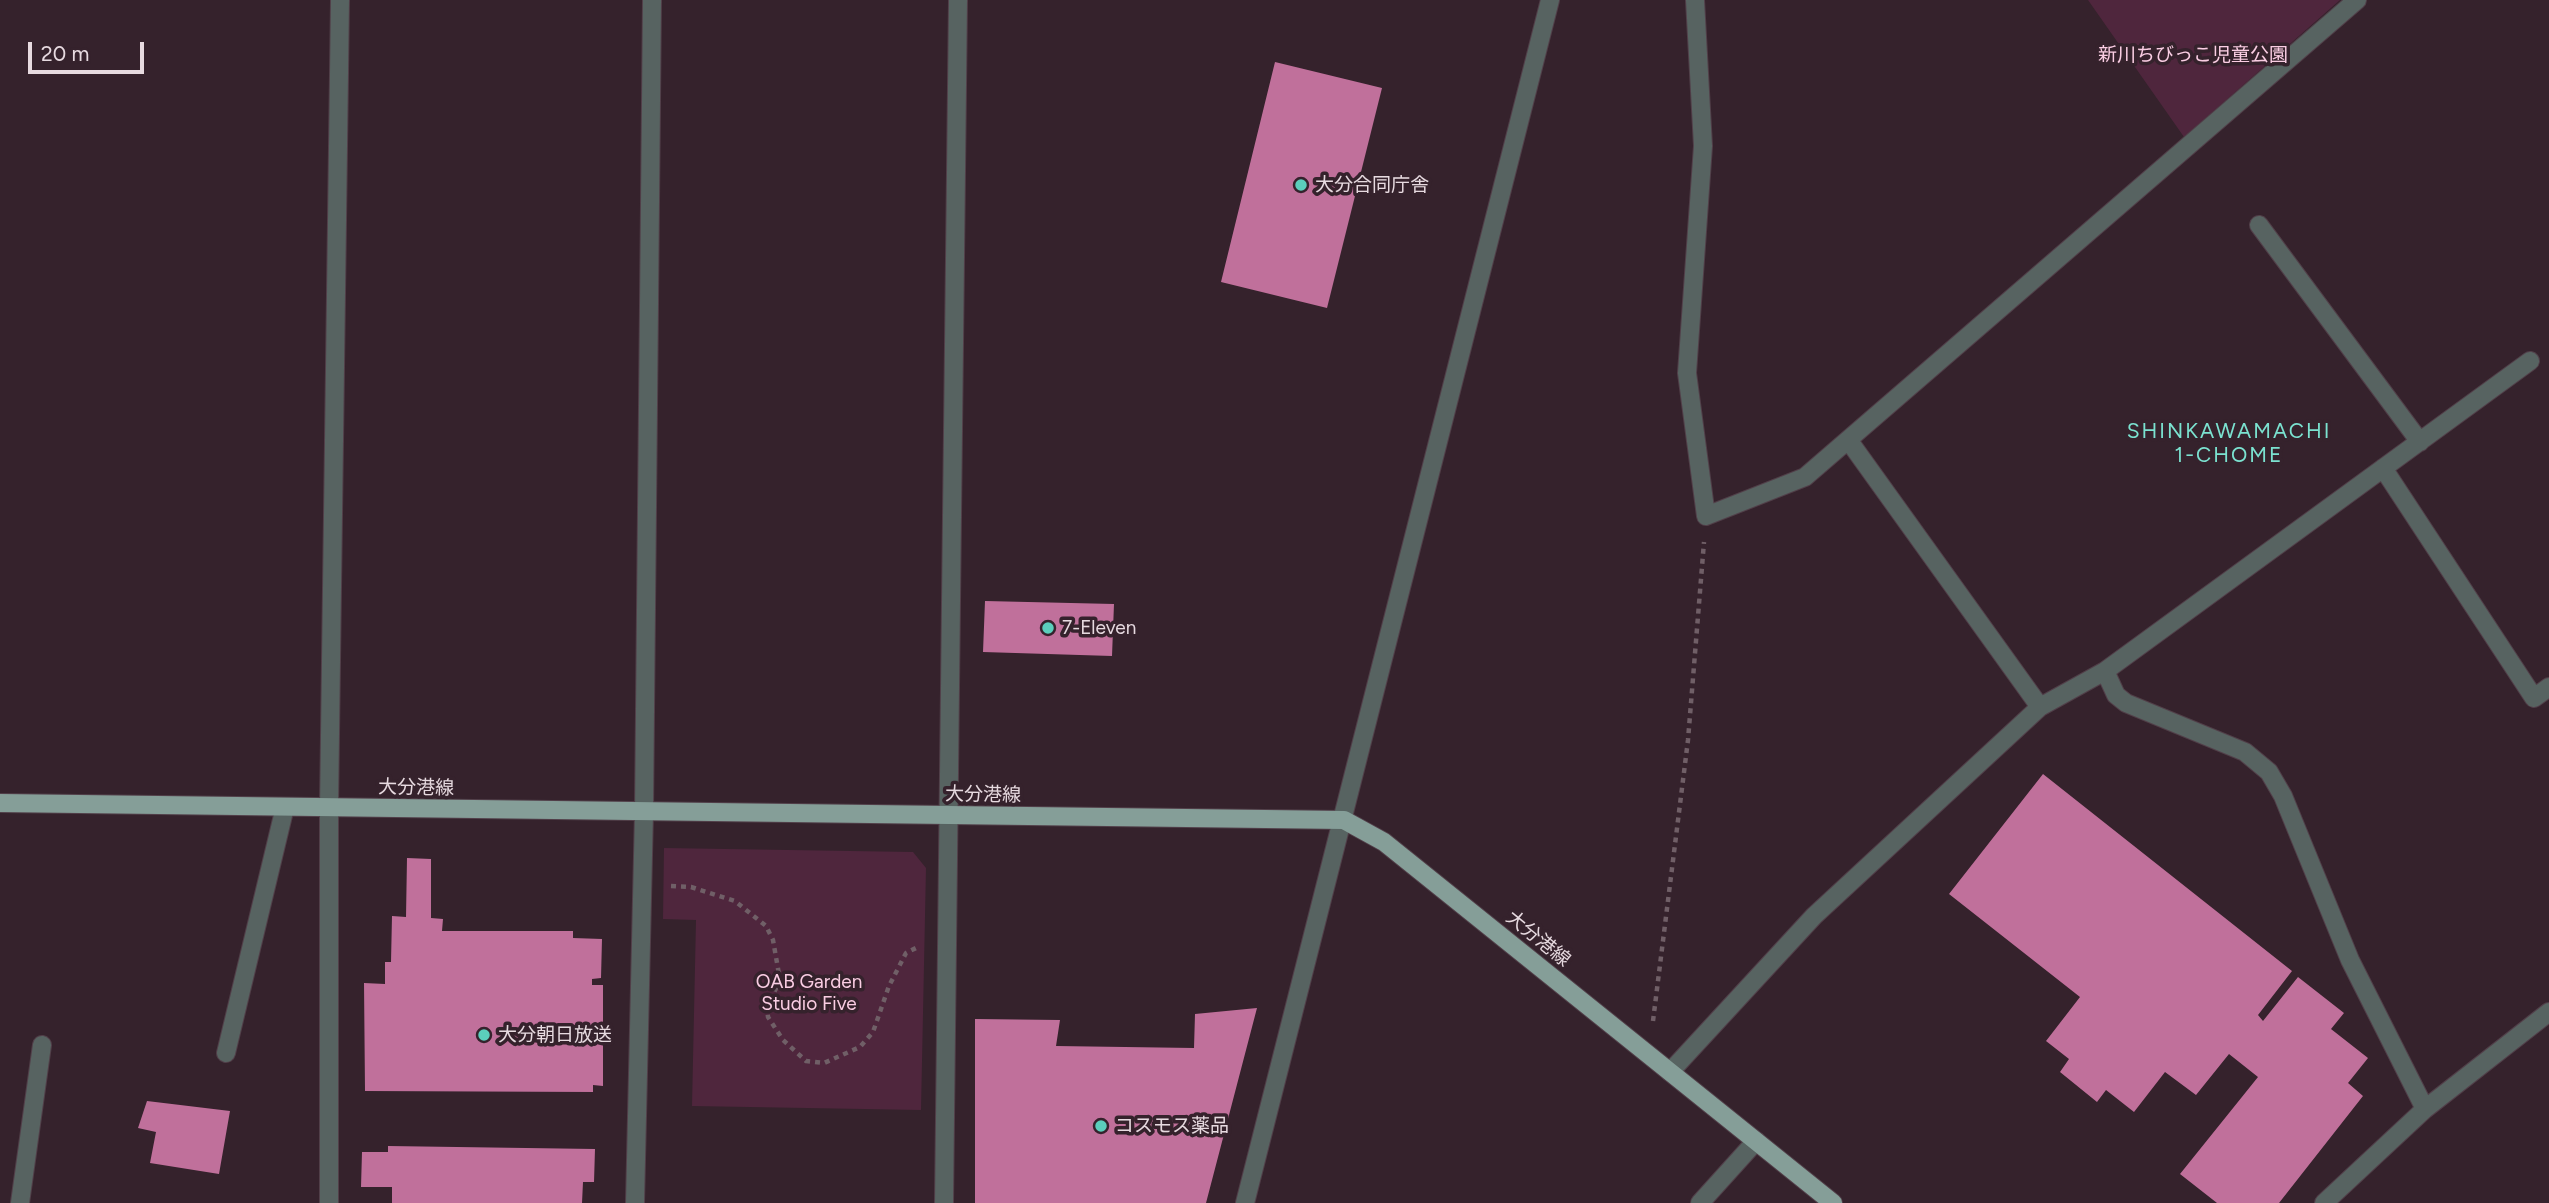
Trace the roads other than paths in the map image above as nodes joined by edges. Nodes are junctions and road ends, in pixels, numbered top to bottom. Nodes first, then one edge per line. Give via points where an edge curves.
1 (340, 0) edge
2 (652, 0) edge
3 (958, 0) edge
4 (1550, 0) edge
5 (1695, 0) edge
6 (2357, 0) edge
7 (2259, 225) dead end
8 (2530, 361) dead end
9 (1849, 441) junction
10 (2420, 442) junction
11 (2383, 468) junction
12 (2105, 671) junction
13 (2549, 688) edge
14 (2040, 707) junction
15 (0, 803) edge
16 (285, 807) junction
17 (329, 808) junction
18 (645, 811) junction
19 (949, 815) junction
20 (1344, 820) junction
21 (2549, 1012) edge
22 (42, 1045) dead end
23 (226, 1053) dead end
24 (1670, 1072) junction
25 (2425, 1110) junction
26 (1756, 1141) junction
27 (20, 1203) edge
28 (329, 1203) edge
29 (635, 1203) edge
30 (944, 1203) edge
31 (1245, 1203) edge
32 (1700, 1203) edge
33 (1833, 1203) edge
34 (2324, 1203) edge

1 - 17 street
2 - 18 street
3 - 19 street
4 - 20 street
5 - 9 street via 1703,146 1687,373 1706,516 1805,477
6 - 9 street
7 - 10 street
8 - 10 street
9 - 14 street
10 - 11 street
11 - 12 street
11 - 13 street via 2534,698
12 - 14 street
12 - 25 street via 2116,695 2126,702 2245,752 2269,772 2350,960
14 - 24 street via 1814,916
15 - 16 main road, 大分港線
16 - 17 main road, 大分港線
16 - 23 street
17 - 18 main road, 大分港線
17 - 28 street
18 - 19 main road, 大分港線
18 - 29 street
19 - 20 main road, 大分港線
19 - 30 street
20 - 24 main road, 大分港線 via 1384,842
20 - 31 street
21 - 25 street
22 - 27 street
24 - 26 main road, 大分港線
25 - 34 street
26 - 32 street
26 - 33 main road, 大分港線

